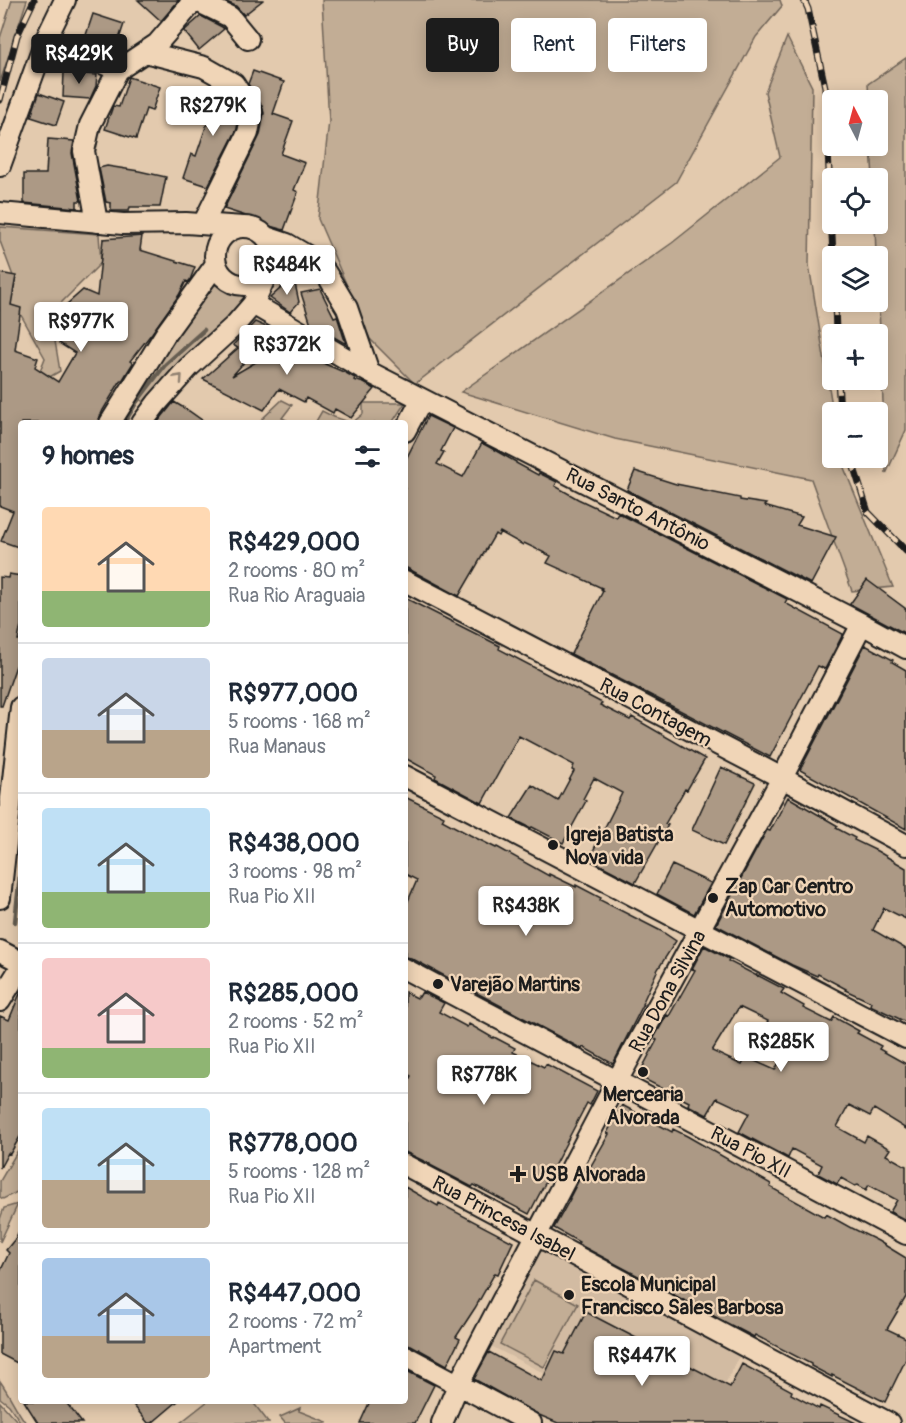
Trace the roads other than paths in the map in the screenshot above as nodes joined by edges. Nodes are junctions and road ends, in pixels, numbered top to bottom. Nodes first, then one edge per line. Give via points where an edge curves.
1 (65, 0) edge
2 (194, 0) edge
3 (46, 39) junction
4 (248, 39) dead end
5 (145, 52) junction
6 (118, 70) junction
7 (0, 165) edge
8 (0, 213) edge
9 (97, 222) junction
10 (194, 223) junction
11 (243, 227) junction
12 (266, 237) junction
13 (216, 260) junction
14 (268, 273) junction
15 (326, 273) junction
16 (253, 304) junction
17 (369, 372) junction
18 (422, 399) junction
19 (112, 420) edge
20 (144, 420) edge
21 (408, 425) edge
22 (408, 583) edge
23 (862, 624) junction
24 (906, 648) edge
25 (18, 734) edge
26 (408, 778) edge
27 (782, 778) junction
28 (906, 845) edge
29 (0, 898) edge
30 (700, 930) junction
31 (0, 951) edge
32 (18, 960) edge
33 (408, 971) edge
34 (18, 972) edge
35 (0, 1000) edge
36 (906, 1038) edge
37 (617, 1081) junction
38 (408, 1167) edge
39 (906, 1234) edge
40 (537, 1235) junction
41 (408, 1358) edge
42 (459, 1383) junction
43 (442, 1423) edge
44 (531, 1423) edge
45 (889, 1423) edge

1 - 3 street
2 - 4 street via 230,17
2 - 5 street via 157,44
3 - 6 street
3 - 7 street
5 - 6 street
5 - 10 street via 204,67 234,84 252,112 248,133
6 - 9 street via 90,125 84,151
8 - 9 street
9 - 10 street
10 - 11 street
10 - 13 street
11 - 12 street
11 - 13 street via 221,239
12 - 14 street via 274,256
12 - 15 street via 316,261
13 - 14 street via 225,279 233,283 250,285
13 - 19 street
14 - 15 street via 294,267
14 - 16 street
15 - 17 street via 347,308
16 - 17 street, Rua Santo Antônio
20 -> 16 street
17 - 18 street, Rua Santo Antônio
18 - 21 street
18 - 23 street, Rua Santo Antônio
22 - 27 street, Rua Contagem
23 - 24 street, Rua Santo Antônio
23 - 27 street, Rua Dona Silvina
25 - 29 street
26 - 30 street
27 - 28 street, Rua Contagem
27 - 30 street, Rua Dona Silvina
30 - 36 street
30 - 37 street, Rua Dona Silvina
31 - 32 street
33 - 37 street, Rua Pio XII
34 - 35 street
37 - 39 street, Rua Pio XII
37 - 40 street, Rua Dona Silvina
38 - 40 street, Rua Princesa Isabel
40 - 42 street, Rua Dona Silvina
40 - 45 street, Rua Princesa Isabel
41 - 42 street
42 - 43 street, Rua Dona Silvina
42 - 44 street

